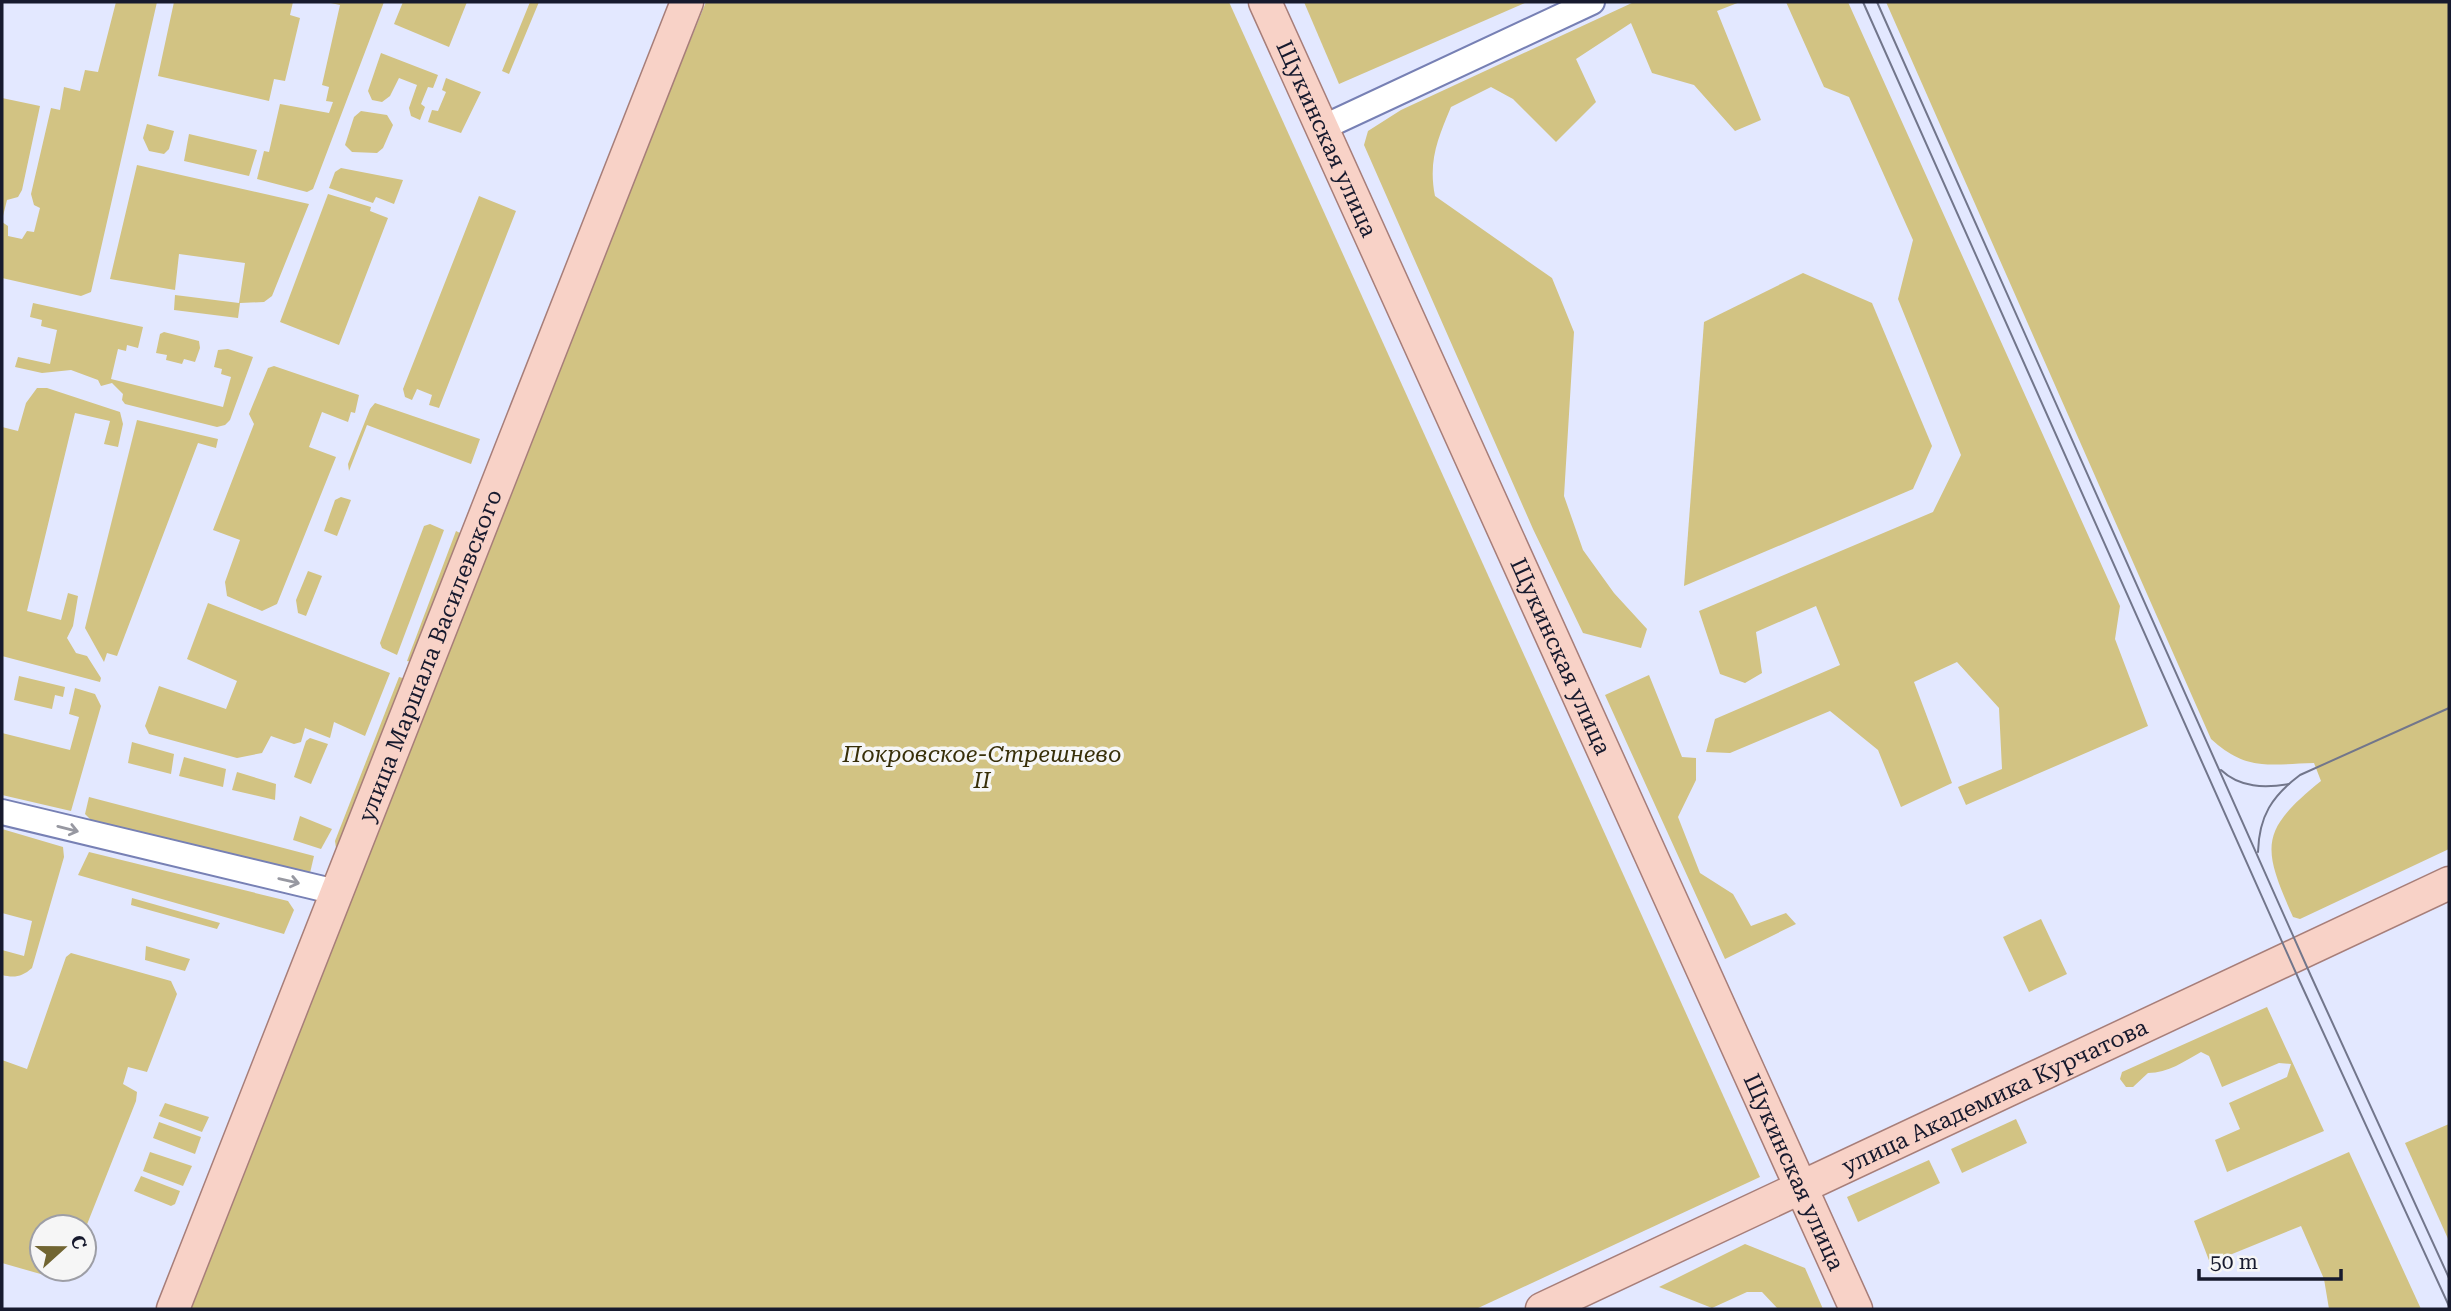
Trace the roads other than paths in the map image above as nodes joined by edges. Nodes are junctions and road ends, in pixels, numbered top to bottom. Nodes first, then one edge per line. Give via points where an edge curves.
1 (687, 2) edge
2 (1265, 2) edge
3 (1592, 2) edge
4 (1322, 128) junction
5 (2, 812) edge
6 (2449, 883) edge
7 (336, 892) junction
8 (1801, 1186) junction
9 (173, 1309) edge
10 (1542, 1309) edge
11 (1856, 1309) edge

1 - 7 main road, улица Маршала Василевского
2 - 4 main road, Щукинская улица
3 - 4 street
4 - 8 main road, Щукинская улица
5 -> 7 street
6 - 8 main road, улица Академика Курчатова
7 - 9 main road, улица Маршала Василевского
8 - 10 main road, улица Академика Курчатова
8 - 11 main road, Щукинская улица

